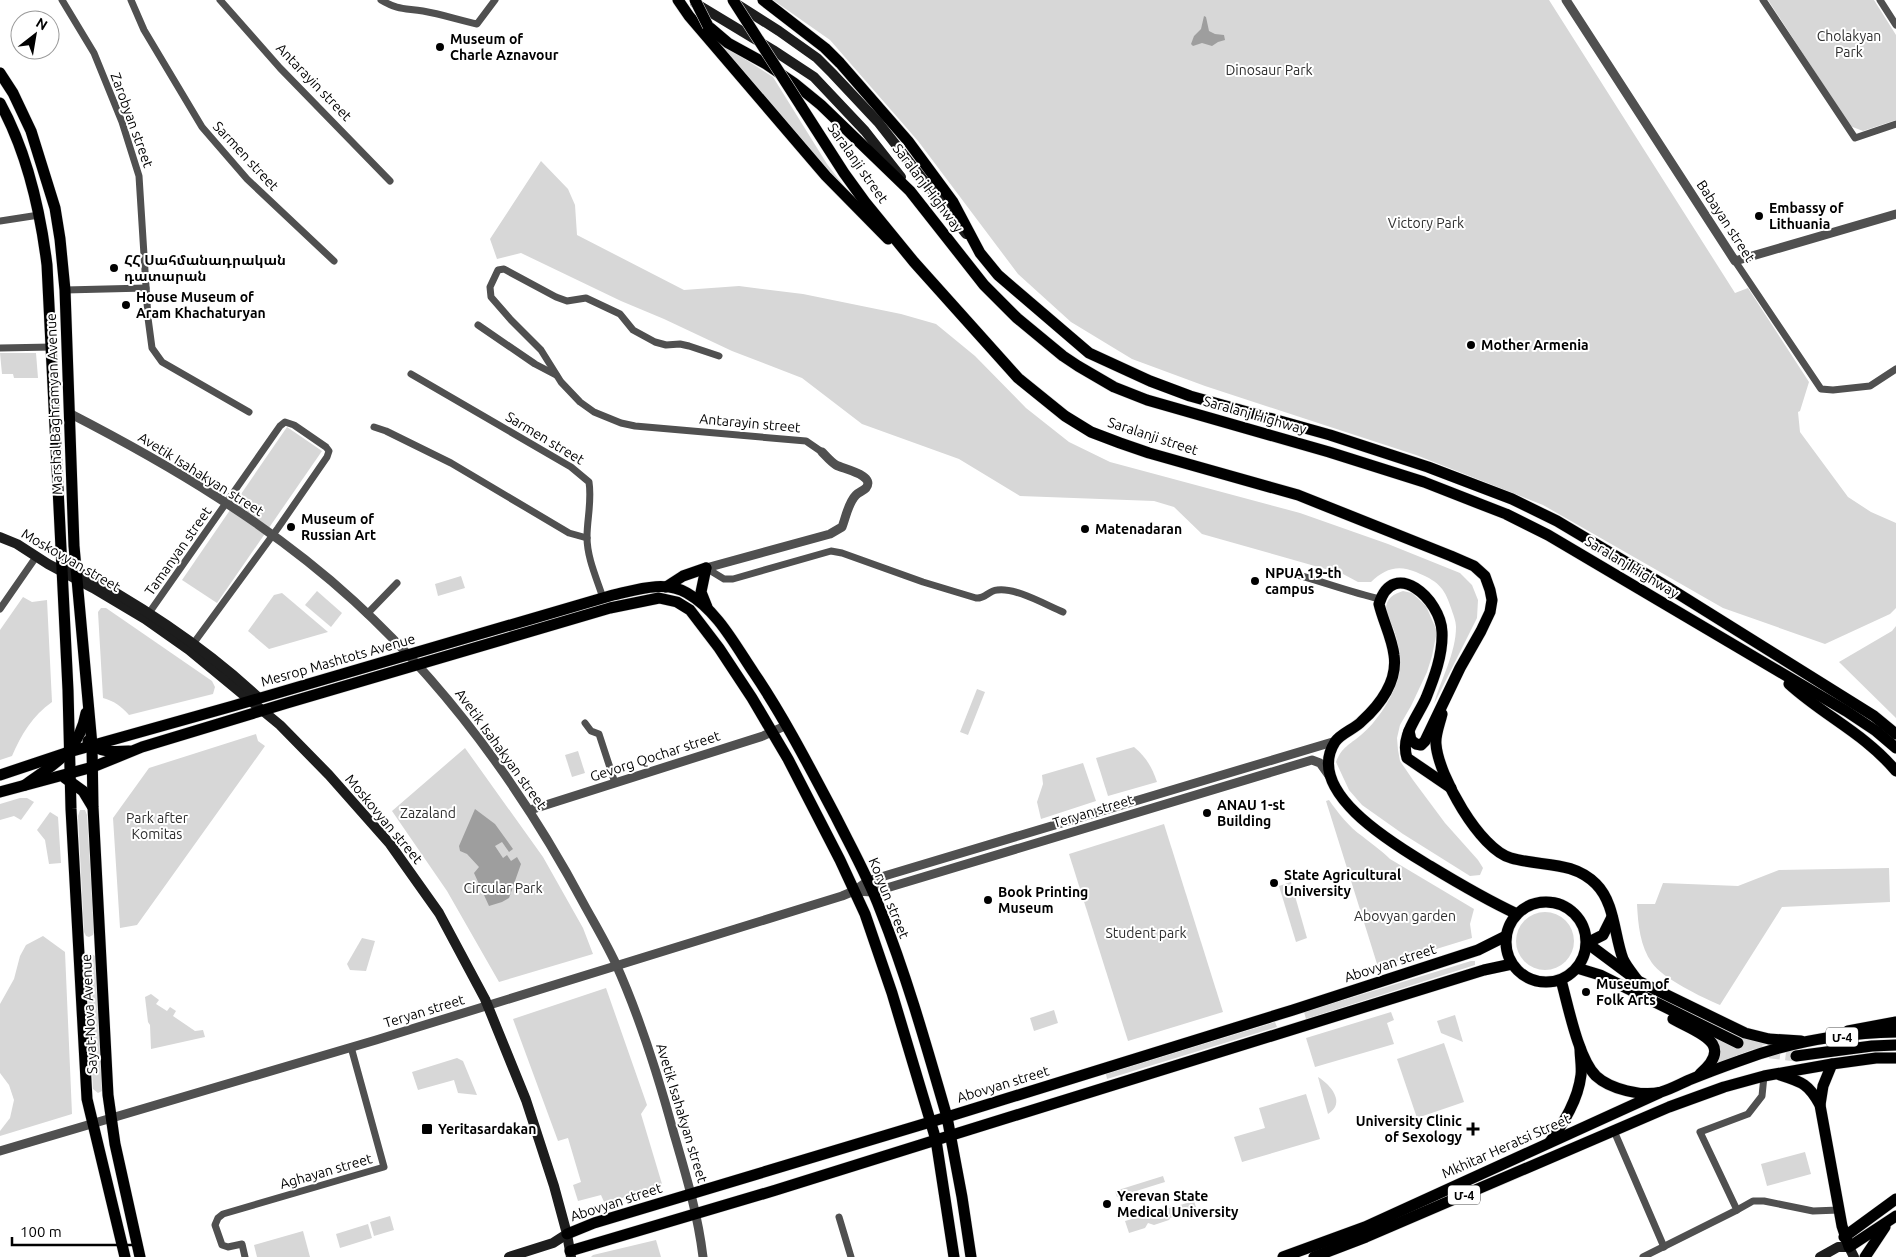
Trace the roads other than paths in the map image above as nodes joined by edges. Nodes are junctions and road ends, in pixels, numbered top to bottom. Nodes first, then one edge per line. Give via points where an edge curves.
1 (62, 0) edge
2 (131, 0) edge
3 (220, 0) edge
4 (381, 0) edge
5 (495, 0) edge
6 (678, 0) edge
7 (690, 0) edge
8 (695, 0) edge
9 (731, 0) edge
10 (763, 0) edge
11 (1566, 0) edge
12 (1763, 0) edge
13 (1880, 0) edge
14 (1896, 9) edge
15 (1889, 13) junction
16 (1896, 25) edge
17 (0, 73) edge
18 (0, 103) edge
19 (1896, 124) edge
20 (390, 181) dead end
21 (910, 191) junction
22 (1896, 214) edge
23 (39, 215) junction
24 (0, 221) edge
25 (980, 253) junction
26 (334, 261) dead end
27 (1735, 261) junction
28 (914, 262) junction
29 (146, 288) junction
30 (65, 290) junction
31 (478, 325) dead end
32 (52, 346) junction
33 (0, 348) edge
34 (1089, 353) junction
35 (719, 356) dead end
36 (1078, 366) junction
37 (1896, 369) edge
38 (411, 374) dead end
39 (556, 376) junction
40 (249, 412) dead end
41 (69, 413) junction
42 (374, 427) dead end
43 (822, 452) joint
44 (226, 504) junction
45 (273, 535) junction
46 (0, 538) edge
47 (587, 538) junction
48 (36, 557) junction
49 (63, 567) junction
50 (706, 568) junction
51 (1291, 573) dead end
52 (77, 575) junction
53 (397, 583) dead end
54 (666, 587) junction
55 (686, 592) joint
56 (603, 598) junction
57 (1380, 599) junction
58 (677, 602) joint
59 (706, 607) junction
60 (0, 609) edge
61 (1064, 612) dead end
62 (149, 613) junction
63 (367, 614) junction
64 (193, 644) junction
65 (407, 655) junction
66 (417, 665) junction
67 (1768, 666) junction
68 (764, 689) junction
69 (752, 698) junction
70 (255, 700) junction
71 (87, 701) junction
72 (1444, 703) junction
73 (69, 707) junction
74 (262, 710) junction
75 (585, 723) dead end
76 (787, 725) junction
77 (81, 731) junction
78 (772, 731) junction
79 (1409, 731) junction
80 (1896, 734) edge
81 (1336, 741) junction
82 (92, 745) junction
83 (1896, 748) edge
84 (134, 751) junction
85 (68, 752) junction
86 (92, 767) junction
87 (47, 769) junction
88 (14, 771) junction
89 (1896, 771) edge
90 (0, 775) edge
91 (66, 776) junction
92 (1331, 779) junction
93 (615, 783) junction
94 (25, 785) junction
95 (1451, 788) junction
96 (0, 792) edge
97 (92, 807) junction
98 (530, 810) junction
99 (870, 887) junction
100 (854, 891) junction
101 (1517, 914) junction
102 (1612, 917) junction
103 (1506, 936) junction
104 (1587, 943) junction
105 (1512, 964) junction
106 (616, 965) junction
107 (1577, 968) junction
108 (1561, 980) junction
109 (1638, 981) junction
110 (1649, 999) junction
111 (488, 1005) junction
112 (1293, 1010) junction
113 (1896, 1022) edge
114 (1299, 1027) junction
115 (1896, 1032) edge
116 (1803, 1041) junction
117 (1738, 1042) tunnel mouth
118 (1896, 1045) edge
119 (1580, 1046) junction
120 (352, 1047) junction
121 (1796, 1056) tunnel mouth
122 (1896, 1058) edge
123 (1832, 1064) junction
124 (1770, 1075) junction
125 (1696, 1077) junction
126 (1660, 1092) junction
127 (1820, 1105) junction
128 (947, 1117) junction
129 (111, 1118) junction
130 (931, 1122) junction
131 (93, 1124) junction
132 (1614, 1130) junction
133 (951, 1135) junction
134 (936, 1140) junction
135 (1549, 1143) junction
136 (0, 1151) edge
137 (691, 1194) junction
138 (1896, 1200) edge
139 (1738, 1210) junction
140 (1839, 1210) junction
141 (697, 1214) junction
142 (839, 1218) dead end
143 (1892, 1219) edge
144 (567, 1234) junction
145 (1664, 1247) junction
146 (1846, 1247) edge
147 (571, 1254) edge
148 (125, 1257) edge
149 (140, 1257) edge
150 (245, 1257) edge
151 (509, 1257) edge
152 (703, 1257) edge
153 (851, 1257) edge
154 (954, 1257) edge
155 (970, 1257) edge
156 (1282, 1257) edge
157 (1314, 1257) edge
158 (1643, 1257) edge
159 (1820, 1257) edge
160 (1865, 1257) edge

1 - 29 street, Zarobyan street via 94,53 122,122 139,176
2 - 26 street, Sarmen street via 144,30 208,134 247,179
3 - 20 street, Antarayin street via 280,68
4 - 5 street via 402,10 423,11 478,24
6 - 28 main road via 826,176
7 - 21 main road, Saralanj Highway via 814,77 865,131
8 - 21 main road, bridge via 708,26 728,43 794,83 821,105
9 - 25 main road, Saralanj Highway via 779,30 832,73 878,122
9 - 28 main road, Saralanji street, bridge via 849,180
10 - 25 main road via 825,48 866,92 908,141 953,202
11 - 27 street, Babayan street
12 - 19 street via 1855,138
13 - 15 street
14 - 15 street
15 - 16 street
17 - 30 main road, Marshal Baghramyan Avenue via 31,131 45,172 55,208
18 - 23 main road, Marshal Baghramyan Avenue via 28,170
21 - 36 main road, Saralanj Highway via 984,285 1017,318
22 - 27 street
23 - 24 street
23 - 32 main road, Marshal Baghramyan Avenue via 47,265
25 - 34 main road, Saralanj Highway via 998,275
27 - 37 street, Babayan street via 1822,389 1870,386
28 - 72 main road, Saralanji street via 1018,378 1065,416 1091,432 1149,453 1298,495 1474,566 1485,576 1490,590 1490,612
29 - 30 street
29 - 40 street, Zarobyan street via 155,355
30 - 41 main road, Marshal Baghramyan Avenue
31 - 39 street, Antarayin street
32 - 33 street
32 - 49 main road, Marshal Baghramyan Avenue
34 - 36 main road via 1085,365
34 - 80 main road, Saralanj Highway via 1190,396 1330,435 1428,467 1521,504 1557,521 1661,583 1858,706
35 - 39 street, Antarayin street via 680,344 655,342 633,330 620,314 586,298 567,301 504,269 498,270 492,278 491,296 541,350
36 - 67 main road, Saralanj Highway via 1114,387 1148,400 1424,482 1506,514 1548,535
38 - 47 street, Sarmen street via 571,467 589,482
39 - 43 street, Antarayin street via 590,410 621,423 806,441
41 - 44 street, Avetik Isahakyan street via 139,450
41 - 52 main road, Marshal Baghramyan Avenue
42 - 47 street via 450,463 569,533
43 - 50 street, Antarayin street via 835,464 864,476 867,481 864,490 850,503 842,527 830,534
44 - 45 street, Avetik Isahakyan street
44 - 45 street, Tamanyan street via 280,426 285,422 294,425 329,451
44 - 62 street, Tamanyan street
45 - 63 street, Avetik Isahakyan street
45 - 64 street, Tamanyan street
46 - 48 main road, Moskovyan street via 17,544
47 - 56 street, Sarmen street
48 - 49 main road, Moskovyan street
48 - 60 street
49 - 52 main road, Moskovyan street
49 - 73 main road, Marshal Baghramyan Avenue
50 - 54 main road via 683,576
50 - 59 main road via 701,592
50 - 61 street via 724,579 734,579 831,552 842,553 976,598 995,590 1009,589
51 - 57 street
52 - 62 main road, Moskovyan street via 99,581
52 - 70 main road, Moskovyan street via 145,619
52 - 71 main road, Marshal Baghramyan Avenue
53 - 63 street
54 - 55 main road, Mesrop Mashtots Avenue
54 - 56 main road, Mesrop Mashtots Avenue via 638,589
55 - 59 main road, Koryun street
56 - 65 main road, Mesrop Mashtots Avenue
57 - 79 main road via 1394,584 1404,583 1426,595 1441,622 1442,646 1434,676
57 - 81 main road via 1378,604 1394,656 1390,686 1362,721
58 - 66 main road, Mesrop Mashtots Avenue via 658,598 640,600
58 - 69 main road, Koryun street via 690,610 702,625
59 - 68 main road, Koryun street
62 - 64 main road, Moskovyan street
63 - 65 street, Avetik Isahakyan street
64 - 70 main road, Moskovyan street
65 - 66 street, Avetik Isahakyan street
65 - 70 main road, Mesrop Mashtots Avenue
66 - 74 main road, Mesrop Mashtots Avenue
66 - 98 street, Avetik Isahakyan street via 461,717
67 - 83 main road, Saralanj Highway via 1876,730
67 - 89 main road via 1796,691 1866,740
68 - 69 main road via 760,696
68 - 76 main road, Koryun street
69 - 78 main road, Koryun street
70 - 74 main road, Moskovyan street
70 - 82 main road, Mesrop Mashtots Avenue
71 - 77 main road
71 - 82 main road, Marshal Baghramyan Avenue
72 - 79 main road via 1421,745 1411,740
72 - 95 main road via 1435,743
73 - 77 main road
73 - 85 main road, Marshal Baghramyan Avenue
74 - 84 main road, Mesrop Mashtots Avenue
74 - 111 main road, Moskovyan street via 329,775 390,844 439,913
75 - 93 street via 591,731 599,734
76 - 78 street, Gevorg Qochar street
76 - 99 main road, Koryun street
77 - 82 main road
77 - 85 main road
78 - 93 street, Gevorg Qochar street
78 - 100 main road, Koryun street
79 - 95 main road via 1404,750 1407,758
81 - 92 main road via 1330,758
81 - 99 street, Teryan street
82 - 84 main road via 115,752
82 - 85 main road, Mesrop Mashtots Avenue
82 - 86 main road, Marshal Baghramyan Avenue
84 - 86 main road, Mesrop Mashtots Avenue
85 - 87 main road
85 - 88 main road, Mesrop Mashtots Avenue
85 - 91 main road, Sayat-Nova Avenue
86 - 91 main road, Mesrop Mashtots Avenue
86 - 97 main road, Sayat-Nova Avenue
87 - 88 main road via 37,767
87 - 91 main road
87 - 94 main road
88 - 90 main road, Mesrop Mashtots Avenue
91 - 94 main road, Mesrop Mashtots Avenue
91 - 97 main road via 83,791
91 - 131 main road, Sayat-Nova Avenue via 87,1099
92 - 99 street, Teryan street via 1320,763 1312,760
92 - 101 main road via 1343,799 1374,830 1464,886
93 - 98 street, Gevorg Qochar street
94 - 96 main road, Mesrop Mashtots Avenue
95 - 102 main road via 1482,838 1495,851 1510,858 1581,872 1599,886
97 - 129 main road, Sayat-Nova Avenue
98 - 106 street, Avetik Isahakyan street
99 - 100 street, Teryan street
99 - 128 main road, Koryun street via 908,989
100 - 106 street, Teryan street
100 - 130 main road, Koryun street via 892,993
101 - 103 main road via 1509,924
101 - 104 main road via 1536,903 1559,904 1578,917
102 - 104 main road via 1603,935
102 - 109 main road via 1623,960
103 - 105 main road via 1506,948
103 - 112 main road, Abovyan street via 1478,950
104 - 107 main road
104 - 109 main road
105 - 108 main road via 1531,980 1546,983
105 - 114 main road
106 - 111 street, Teryan street
106 - 137 street, Avetik Isahakyan street via 655,1066
107 - 108 main road
107 - 110 main road via 1600,975
108 - 119 main road
109 - 116 main road via 1745,1033 1769,1039
110 - 117 main road
110 - 125 main road via 1661,1012 1713,1043 1714,1058
111 - 120 street, Teryan street
111 - 144 main road, Moskovyan street via 526,1100
112 - 114 main road
112 - 128 main road, Abovyan street
113 - 116 main road
114 - 133 main road
115 - 116 main road, Մ-4
116 - 125 main road, Mkhitar Heratsi Street / Մ-4
118 - 121 main road
119 - 126 main road via 1589,1067 1605,1082 1629,1092
119 - 135 main road via 1582,1074 1578,1089 1573,1104
120 - 129 street, Teryan street
120 - 150 street, Aghayan street via 384,1167 223,1214 214,1225 219,1240 228,1247 242,1244
122 - 123 main road, Մ-4
123 - 124 main road, Մ-4
123 - 127 main road
124 - 127 main road via 1802,1081 1813,1091
124 - 132 main road, Mkhitar Heratsi Street / Մ-4 via 1724,1087
124 - 139 street via 1762,1096 1748,1114 1700,1132
125 - 126 main road, Mkhitar Heratsi Street / Մ-4
126 - 135 main road, Mkhitar Heratsi Street / Մ-4
127 - 140 main road
128 - 130 main road, Abovyan street
128 - 133 main road, Koryun street
129 - 131 street, Teryan street
129 - 149 main road, Sayat-Nova Avenue
130 - 134 main road, Koryun street
130 - 137 main road, Abovyan street
131 - 136 street, Teryan street
131 - 148 main road, Sayat-Nova Avenue
132 - 145 street
132 - 157 main road, Mkhitar Heratsi Street / Մ-4
133 - 134 main road
133 - 155 main road, Koryun street
134 - 141 main road
134 - 154 main road, Koryun street
135 - 156 main road, Mkhitar Heratsi Street / Մ-4 via 1365,1227
137 - 141 street, Avetik Isahakyan street
137 - 144 main road, Abovyan street
138 - 146 main road
139 - 140 street via 1753,1201 1813,1211
139 - 145 street
140 - 146 main road
141 - 147 main road
141 - 152 street, Avetik Isahakyan street
142 - 153 street
143 - 146 main road
143 - 160 main road
144 - 147 main road, Moskovyan street
144 - 151 main road, Abovyan street via 553,1243
145 - 158 street
146 - 159 main road

